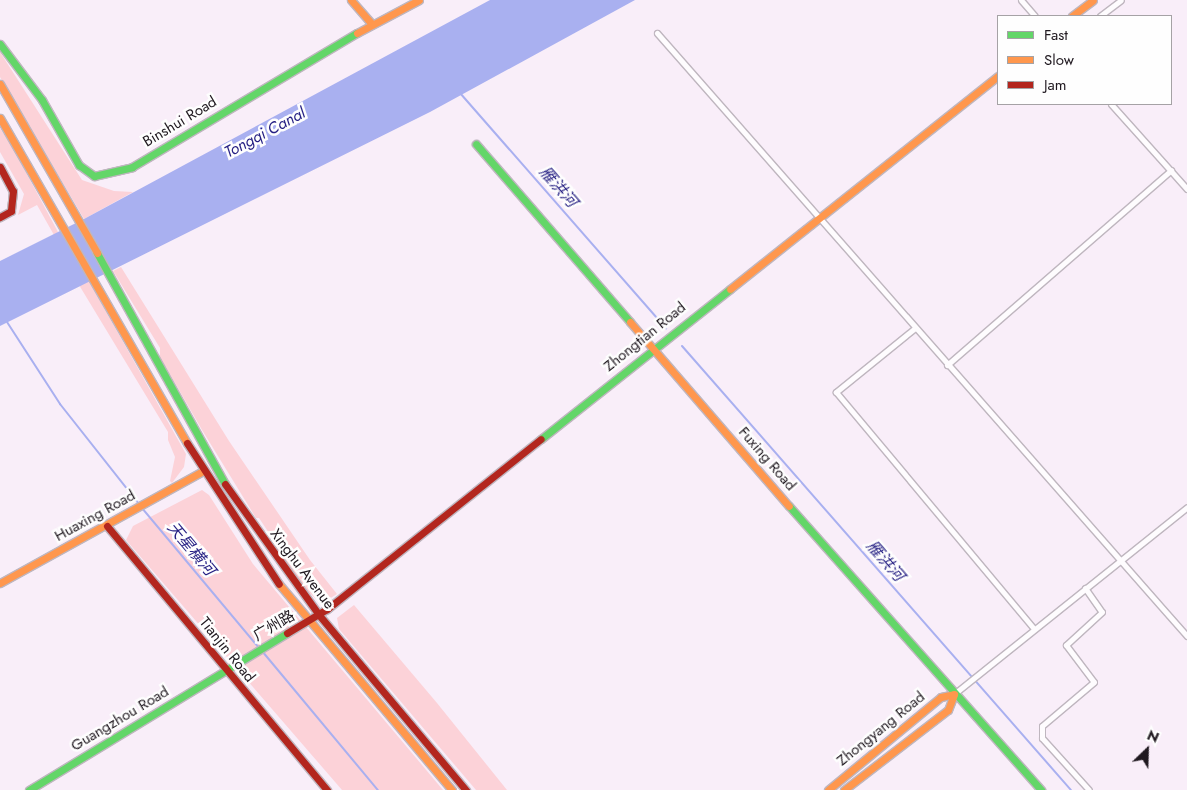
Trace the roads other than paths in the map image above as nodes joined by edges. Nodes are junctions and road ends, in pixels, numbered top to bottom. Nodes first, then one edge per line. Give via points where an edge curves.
1 (351, 0) edge
2 (419, 0) edge
3 (1021, 0) edge
4 (1093, 0) edge
5 (1121, 0) edge
6 (1034, 15) edge
7 (1073, 15) edge
8 (1101, 15) edge
9 (372, 24) junction
10 (657, 32) dead end
11 (0, 44) edge
12 (997, 77) edge
13 (0, 84) edge
14 (1113, 105) edge
15 (0, 118) edge
16 (476, 144) dead end
17 (0, 167) edge
18 (1170, 170) junction
19 (1187, 189) edge
20 (0, 217) edge
21 (817, 218) junction
22 (915, 328) junction
23 (653, 348) junction
24 (947, 365) junction
25 (203, 471) junction
26 (1187, 507) edge
27 (107, 526) junction
28 (1120, 561) junction
29 (0, 584) edge
30 (1085, 588) junction
31 (319, 614) junction
32 (310, 621) junction
33 (1033, 628) junction
34 (1187, 636) edge
35 (226, 671) junction
36 (954, 694) junction
37 (28, 790) edge
38 (326, 790) edge
39 (452, 790) edge
40 (466, 790) edge
41 (828, 790) edge
42 (844, 790) edge
43 (1041, 790) edge
44 (1089, 790) edge

1 - 9 street
2 - 9 street, Binshui Road
3 - 6 street
4 - 7 street
5 - 8 street
9 - 11 street, Binshui Road via 132,167 94,176 79,165 42,100
10 - 21 street
12 - 21 street, Zhongtian Road
13 - 31 street, Xinghu Avenue via 38,145 149,343 214,467 246,517
14 - 18 street
15 - 25 street, Xinghu Avenue
16 - 23 street, Fuxing Road
17 - 20 street via 12,192 11,211
18 - 19 street
18 - 24 street
21 - 22 street
21 - 23 street, Zhongtian Road
22 - 24 street
22 - 33 street via 836,392
23 - 31 street, Zhongtian Road
23 - 36 street, Fuxing Road
24 - 28 street
25 - 27 street, Huaxing Road
25 - 32 street, Xinghu Avenue via 248,541
26 - 28 street
27 - 29 street, Huaxing Road
27 - 35 street, Tianjin Road
28 - 30 street
28 - 34 street
30 - 33 street
30 - 44 street via 1102,612 1066,644 1094,682 1042,726 1042,738
31 - 32 street, Zhongtian Road
31 - 40 street, Xinghu Avenue
32 - 35 street, 广州路
32 - 39 street, Xinghu Avenue
33 - 36 street
35 - 37 street, Guangzhou Road
35 - 38 street, Tianjin Road
36 - 41 street, Zhongyang Road via 941,698
36 - 42 street via 948,710
36 - 43 street, Fuxing Road

